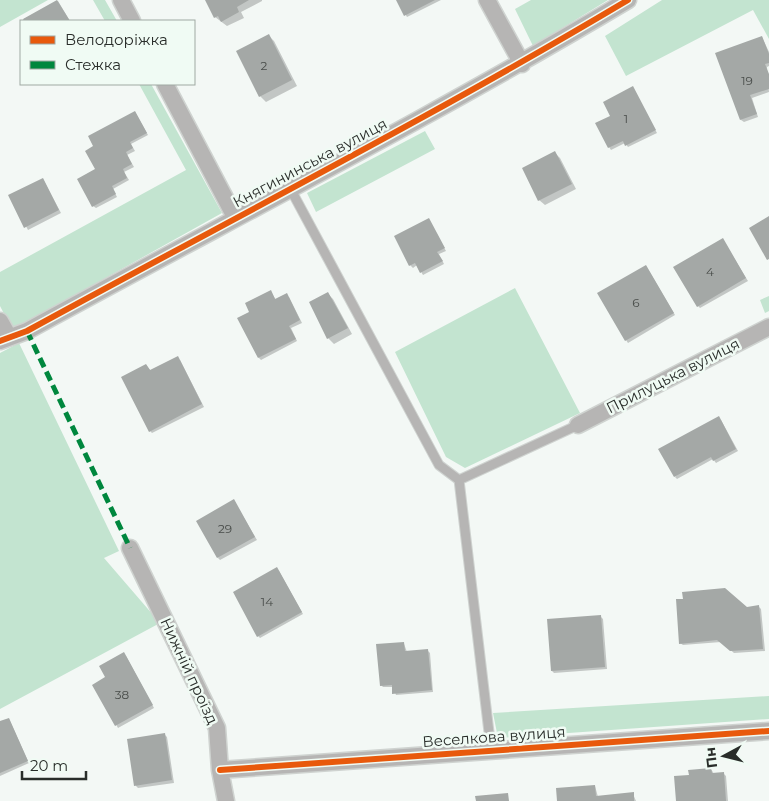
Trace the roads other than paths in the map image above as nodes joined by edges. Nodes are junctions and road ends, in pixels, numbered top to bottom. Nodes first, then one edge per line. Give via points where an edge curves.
1 (121, 0) edge
2 (487, 0) edge
3 (628, 0) edge
4 (131, 20) edge
5 (522, 64) junction
6 (166, 85) edge
7 (291, 190) junction
8 (235, 218) junction
9 (0, 321) edge
10 (769, 326) edge
11 (4, 339) edge
12 (578, 425) joint
13 (459, 480) junction
14 (130, 548) dead end
15 (769, 731) edge
16 (491, 749) junction
17 (220, 770) junction
18 (226, 801) edge

1 - 4 street
2 - 5 street
3 - 5 street, Княгининська вулиця
5 - 7 street, Княгининська вулиця
6 - 8 street
7 - 8 street, Княгининська вулиця
7 - 13 lane via 439,466
8 - 11 street, Княгининська вулиця via 27,331
9 - 11 street
10 - 12 street, Прилуцька вулиця
12 - 13 lane
13 - 16 lane
14 - 17 street, Нижній проїзд via 217,728
15 - 16 street, Веселкова вулиця
16 - 17 street, Веселкова вулиця
17 - 18 street, Нижній проїзд

